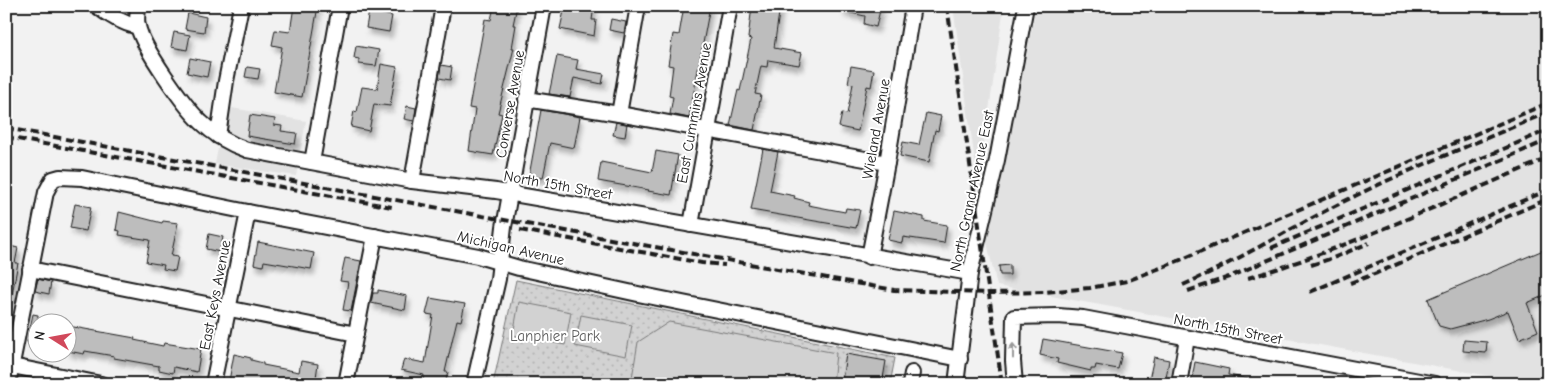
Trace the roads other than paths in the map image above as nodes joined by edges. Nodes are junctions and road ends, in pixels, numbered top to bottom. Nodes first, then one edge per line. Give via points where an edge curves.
1 (97, 6) edge
2 (138, 6) edge
3 (240, 6) edge
4 (340, 6) edge
5 (443, 6) edge
6 (544, 6) edge
7 (638, 6) edge
8 (730, 6) edge
9 (913, 6) edge
10 (1026, 6) edge
11 (138, 27) junction
12 (526, 99) junction
13 (619, 114) junction
14 (708, 131) junction
15 (218, 136) junction
16 (312, 162) junction
17 (887, 163) junction
18 (412, 181) junction
19 (510, 194) junction
20 (248, 212) junction
21 (691, 225) junction
22 (375, 236) junction
23 (869, 257) junction
24 (501, 263) junction
25 (30, 270) junction
26 (970, 273) junction
27 (228, 308) junction
28 (356, 334) junction
29 (1187, 338) junction
30 (960, 359) junction
31 (12, 366) junction
32 (8, 384) edge
33 (100, 384) edge
34 (213, 384) edge
35 (346, 384) edge
36 (474, 384) edge
37 (956, 384) edge
38 (1015, 384) edge
39 (1179, 384) edge
40 (1435, 384) edge

1 - 11 street via 115,19
2 - 11 street
3 - 15 street
4 - 16 street
5 - 18 street
6 - 12 street, Converse Avenue
7 - 13 street
8 - 14 street, East Cummins Avenue
9 - 17 street, Wieland Avenue
10 - 26 street, North Grand Avenue East via 997,160
11 - 15 street, North 15th Street via 168,79 201,122
12 - 13 street
12 - 19 street, Converse Avenue
13 - 14 street
14 - 17 street
14 - 21 street, East Cummins Avenue
15 - 16 street, North 15th Street via 247,150
16 - 18 street, North 15th Street
17 - 23 street, Wieland Avenue
18 - 19 street, North 15th Street
19 - 21 street, North 15th Street
19 - 24 street, Converse Avenue
20 - 22 street, Michigan Avenue
20 - 25 street, Michigan Avenue via 82,178 60,177 53,179 46,192
20 - 27 street, East Keys Avenue
21 - 23 street, North 15th Street
22 - 24 street, Michigan Avenue
22 - 28 street
23 - 26 street, North 15th Street
24 - 30 street, Michigan Avenue
24 - 36 street, Converse Avenue
25 - 27 street
25 - 31 street
26 - 30 street, North Grand Avenue East
27 - 28 street
27 - 34 street, East Keys Avenue
28 - 35 street
38 -> 29 street, North 15th Street via 1014,317 1083,318
29 - 39 street
29 - 40 street, North 15th Street
30 - 37 street, North Grand Avenue East
31 - 32 street
31 - 33 street

